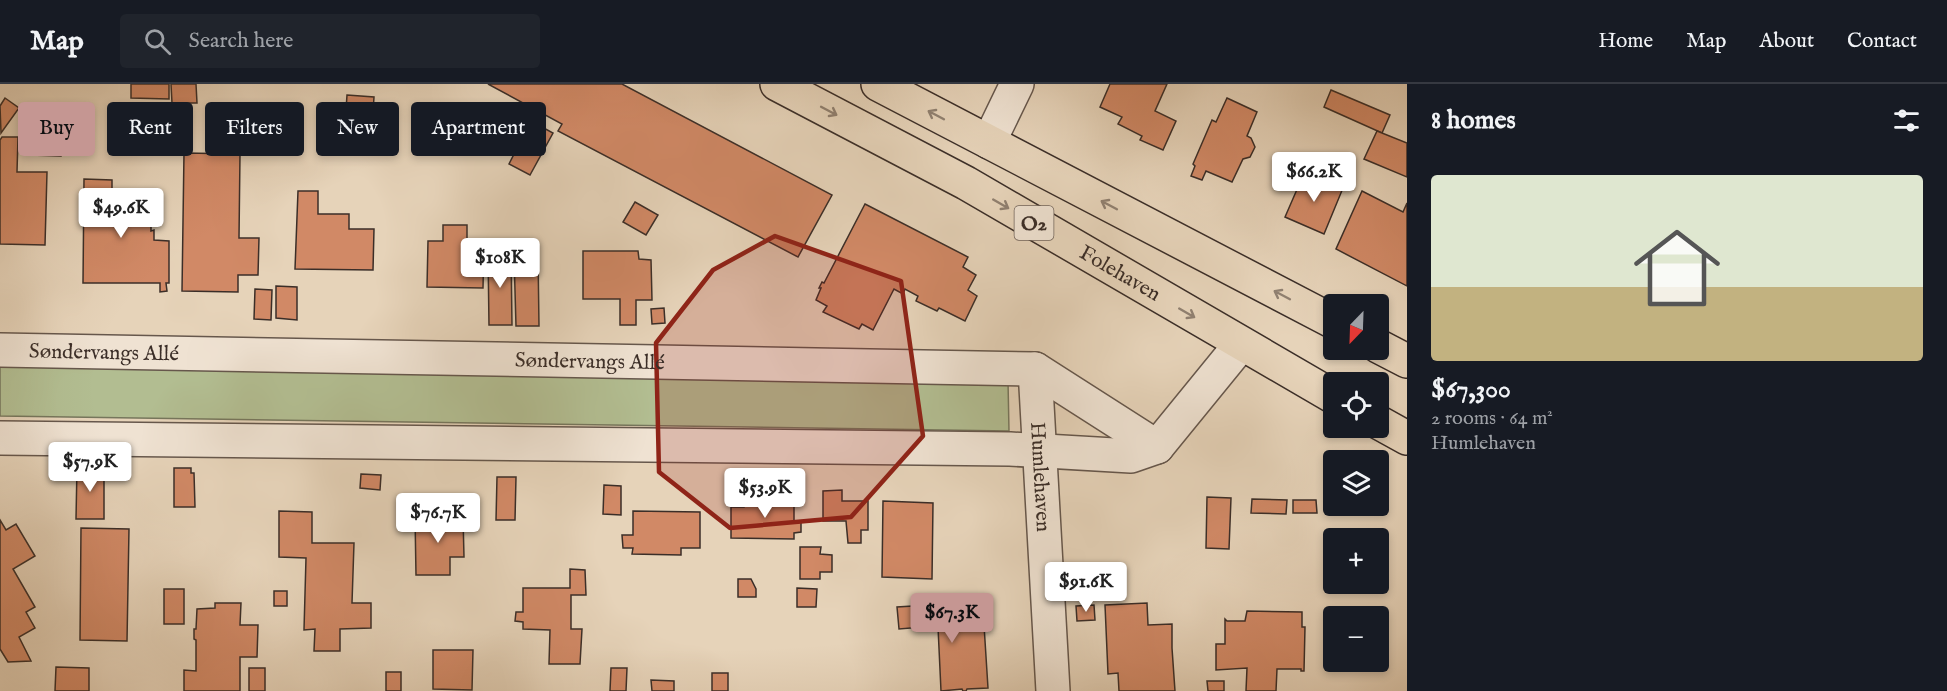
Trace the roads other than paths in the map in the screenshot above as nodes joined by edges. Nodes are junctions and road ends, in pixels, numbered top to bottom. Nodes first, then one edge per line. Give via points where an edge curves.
1 (777, 84) edge
2 (878, 84) edge
3 (1017, 84) edge
4 (989, 142) junction
5 (1323, 316) edge
6 (1241, 344) junction
7 (0, 350) edge
8 (1389, 352) edge
9 (1407, 361) edge
10 (1035, 369) junction
11 (1323, 391) edge
12 (1389, 428) edge
13 (0, 438) edge
14 (1407, 438) edge
15 (1157, 447) junction
16 (1039, 450) junction
17 (1053, 691) edge

1 -> 6 main road, Folehaven / O2 via 966,183
4 -> 2 main road, O2
3 - 4 street
5 -> 4 main road, O2
6 - 11 main road, Folehaven / O2
6 - 15 street
7 - 10 street, Søndervangs Allé
8 - 9 main road
10 - 15 street
10 - 16 street, Humlehaven
12 - 14 main road
13 - 16 street
15 - 16 street via 1131,456
16 - 17 street, Humlehaven

